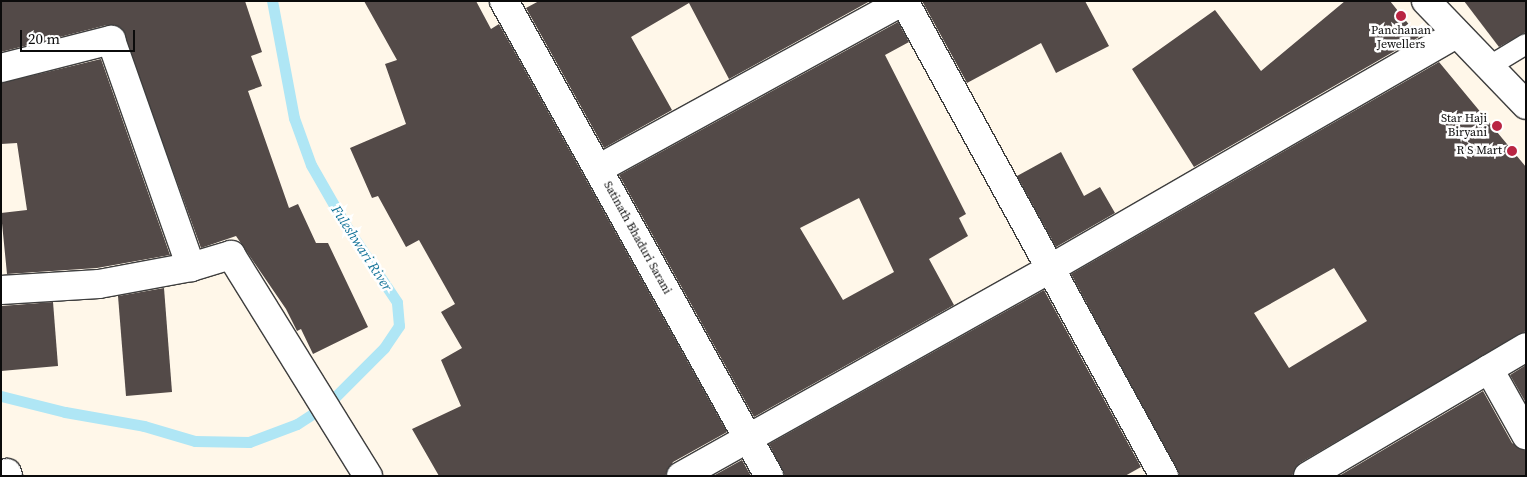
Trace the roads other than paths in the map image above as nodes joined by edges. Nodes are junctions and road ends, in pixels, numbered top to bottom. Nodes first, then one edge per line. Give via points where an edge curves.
1 (504, 1) edge
2 (903, 1) edge
3 (1426, 1) edge
4 (1456, 34) junction
5 (1526, 44) edge
6 (1488, 67) junction
7 (1, 68) edge
8 (1526, 105) edge
9 (598, 169) junction
10 (191, 267) junction
11 (1051, 268) junction
12 (1, 290) edge
13 (1526, 347) edge
14 (1489, 369) junction
15 (1526, 435) edge
16 (748, 438) junction
17 (368, 476) edge
18 (681, 476) edge
19 (769, 476) edge
20 (1164, 476) edge
21 (1308, 476) edge

1 - 9 street, Satinath Bhaduri Sarani
2 - 9 street
2 - 11 street
3 - 4 street
4 - 6 street
4 - 11 street
5 - 6 lane
6 - 8 street
7 - 10 street via 111,40
9 - 16 street, Satinath Bhaduri Sarani
10 - 12 street via 100,284
10 - 17 street via 231,255
11 - 16 street
11 - 20 street
13 - 14 street
14 - 15 street
14 - 21 street
16 - 18 street
16 - 19 street, Satinath Bhaduri Sarani

